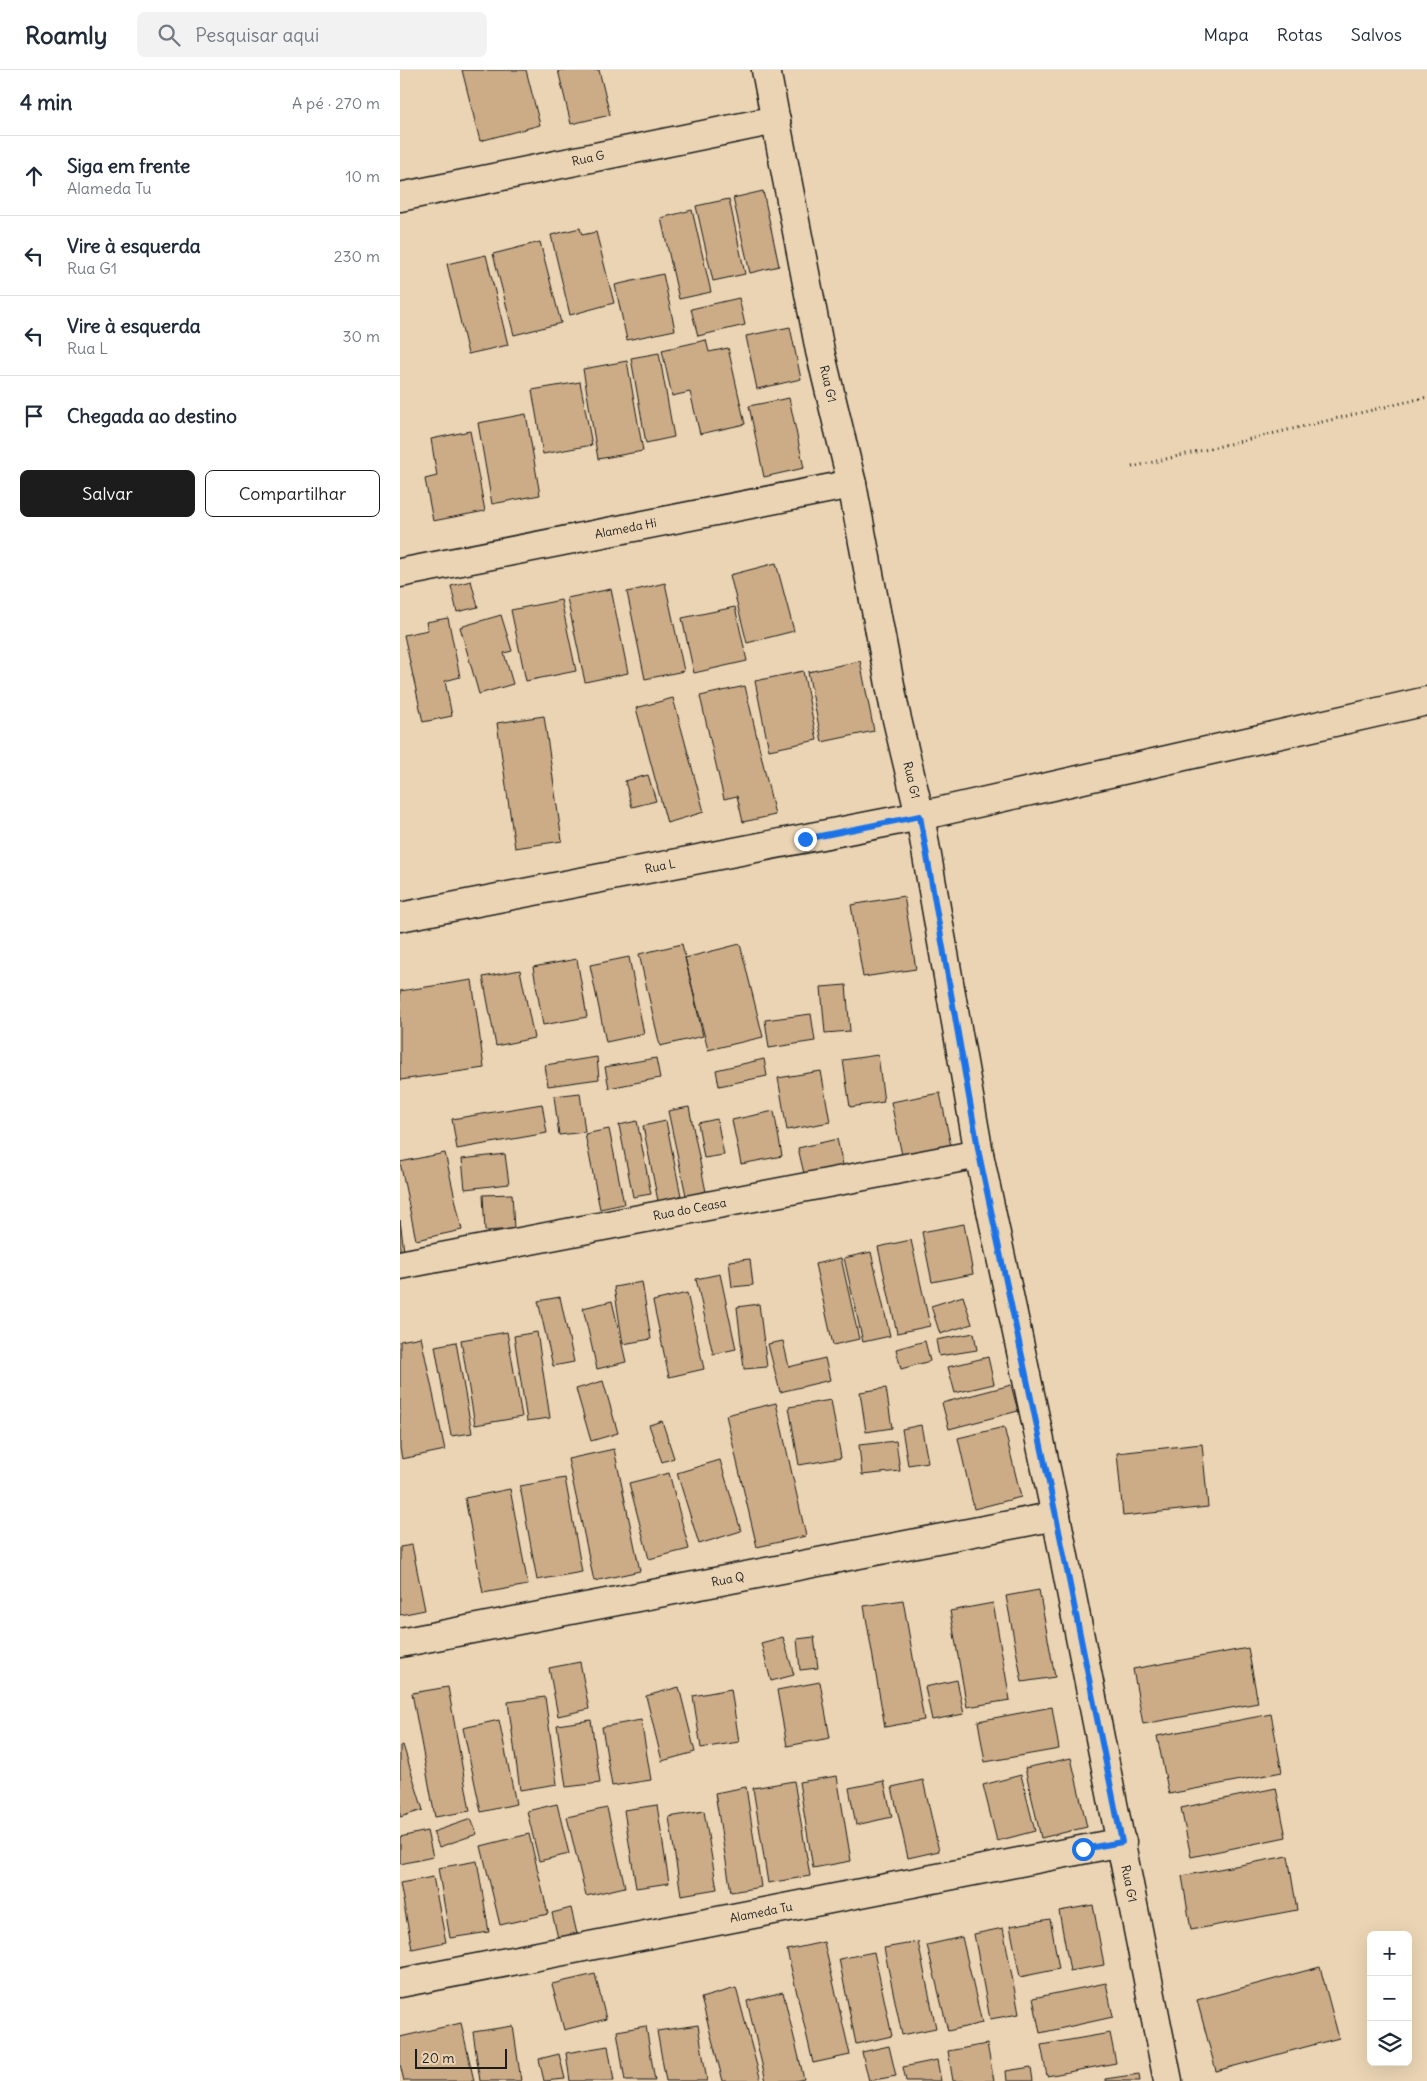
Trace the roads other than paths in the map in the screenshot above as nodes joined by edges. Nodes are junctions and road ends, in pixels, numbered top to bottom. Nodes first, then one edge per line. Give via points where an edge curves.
1 (766, 70) edge
2 (776, 120) junction
3 (400, 196) edge
4 (852, 484) junction
5 (400, 573) edge
6 (1427, 701) edge
7 (920, 816) junction
8 (400, 917) edge
9 (979, 1154) junction
10 (400, 1265) edge
11 (1056, 1516) junction
12 (400, 1644) edge
13 (1122, 1842) junction
14 (400, 1983) edge
15 (1168, 2081) edge

1 - 2 street, Rua G1
2 - 3 street, Rua G
2 - 4 street, Rua G1 via 820,351
4 - 5 street, Alameda Hi
4 - 7 street, Rua G1 via 895,711
6 - 7 street, Rua L
7 - 8 street, Rua L
7 - 9 street, Rua G1
9 - 10 street, Rua do Ceasa
9 - 11 street, Rua G1
11 - 12 street, Rua Q
11 - 13 street, Rua G1
13 - 14 street, Alameda Tu
13 - 15 street, Rua G1

